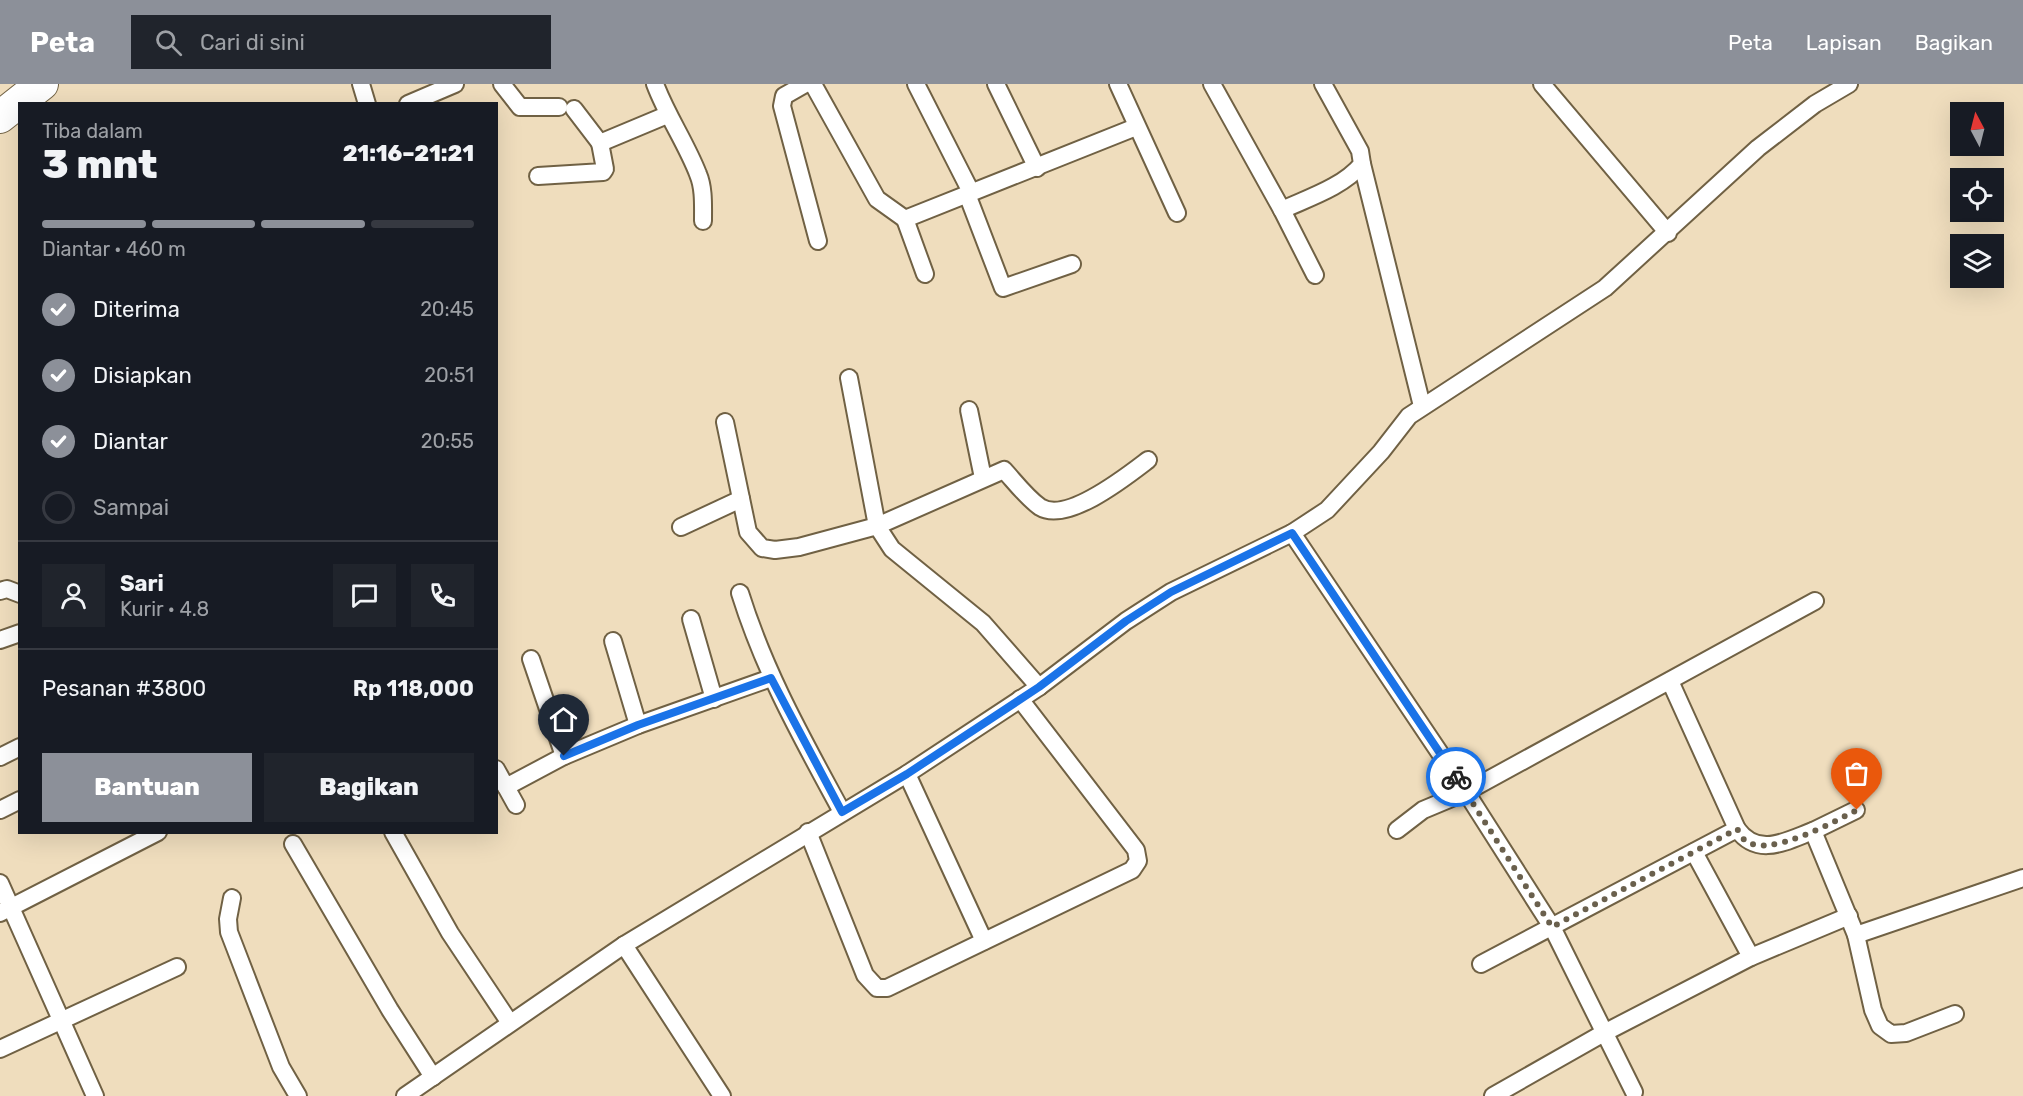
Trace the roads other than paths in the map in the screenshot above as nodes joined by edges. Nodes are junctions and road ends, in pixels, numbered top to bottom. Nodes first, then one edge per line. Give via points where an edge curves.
1 (42, 84) edge
2 (361, 84) edge
3 (455, 84) edge
4 (502, 84) edge
5 (655, 84) edge
6 (805, 84) edge
7 (813, 84) edge
8 (916, 84) edge
9 (996, 84) edge
10 (1118, 84) edge
11 (1212, 84) edge
12 (1323, 84) edge
13 (1542, 84) edge
14 (1849, 84) edge
15 (19, 102) edge
16 (366, 102) edge
17 (413, 102) edge
18 (18, 103) edge
19 (667, 115) junction
20 (0, 117) edge
21 (1136, 128) junction
22 (600, 143) junction
23 (1362, 164) junction
24 (1037, 168) junction
25 (538, 177) dead end
26 (969, 193) junction
27 (1282, 210) junction
28 (1177, 213) dead end
29 (905, 219) junction
30 (703, 221) dead end
31 (1668, 233) junction
32 (818, 241) dead end
33 (1071, 264) dead end
34 (925, 274) dead end
35 (1315, 275) dead end
36 (849, 378) dead end
37 (1422, 406) junction
38 (969, 410) dead end
39 (725, 422) dead end
40 (1148, 460) dead end
41 (983, 478) junction
42 (741, 499) junction
43 (878, 526) junction
44 (681, 527) dead end
45 (1292, 533) junction
46 (0, 591) edge
47 (18, 593) edge
48 (740, 593) dead end
49 (1815, 602) dead end
50 (691, 619) dead end
51 (18, 634) edge
52 (0, 640) edge
53 (614, 641) dead end
54 (531, 658) dead end
55 (771, 678) junction
56 (1670, 681) junction
57 (1039, 687) junction
58 (714, 699) junction
59 (1020, 699) junction
60 (638, 725) junction
61 (18, 748) edge
62 (564, 756) junction
63 (0, 757) edge
64 (498, 773) edge
65 (907, 774) junction
66 (506, 787) junction
67 (1466, 792) junction
68 (18, 801) edge
69 (516, 805) dead end
70 (0, 810) edge
71 (1857, 810) dead end
72 (842, 812) junction
73 (1737, 829) junction
74 (1397, 830) dead end
75 (1813, 831) junction
76 (808, 832) junction
77 (154, 834) edge
78 (394, 834) edge
79 (293, 844) dead end
80 (1694, 852) junction
81 (2023, 878) edge
82 (0, 883) edge
83 (232, 898) dead end
84 (5, 910) edge
85 (1849, 916) junction
86 (1552, 927) junction
87 (1856, 936) junction
88 (984, 941) junction
89 (624, 945) junction
90 (1751, 957) junction
91 (1481, 964) dead end
92 (177, 967) dead end
93 (1955, 1014) dead end
94 (61, 1021) junction
95 (510, 1023) junction
96 (1602, 1034) junction
97 (0, 1049) edge
98 (433, 1077) junction
99 (1634, 1092) dead end
100 (95, 1096) edge
101 (298, 1096) edge
102 (405, 1096) edge
103 (722, 1096) edge
104 (1493, 1096) edge

1 - 15 highway
2 - 16 street
3 - 17 street
4 - 22 street via 520,107 567,108
5 - 19 street
6 - 32 street via 784,96 782,106
7 - 29 street via 877,199
8 - 26 street
9 - 24 street
10 - 21 street
11 - 27 street
12 - 23 street via 1360,151
13 - 31 street
14 - 31 street via 1815,104 1758,148
18 - 20 highway
19 - 22 street
19 - 30 street via 698,174
21 - 24 street
21 - 28 street
22 - 25 street via 603,172
23 - 27 street via 1334,185
23 - 37 street
24 - 26 street
26 - 29 street
26 - 33 street via 1003,288
27 - 35 street
29 - 34 street
31 - 37 street via 1605,288
36 - 43 street
37 - 45 street via 1327,510
38 - 41 street
39 - 42 street
40 - 41 street via 1115,486 1055,511 1042,508 1004,470
41 - 43 street
42 - 43 street via 748,532 762,549 799,547
42 - 44 street
43 - 57 street via 892,549 983,623
45 - 57 street via 1171,592
45 - 67 street
46 - 47 street
48 - 55 street
49 - 56 street
50 - 58 street
51 - 52 street
53 - 60 street
54 - 62 street
55 - 58 street
55 - 72 street
56 - 67 street
56 - 73 street
57 - 59 street
58 - 60 street
59 - 65 street
59 - 88 street via 1136,850 1138,861 1132,870
60 - 62 street
61 - 63 street
62 - 66 street
64 - 66 street
65 - 72 street
65 - 88 street
66 - 69 street
67 - 74 street via 1423,810
67 - 86 street
68 - 70 street
71 - 75 street
72 - 76 street
73 - 75 street via 1745,841 1761,846
73 - 80 street
75 - 85 street
76 - 88 street via 865,975 877,988 886,988
76 - 89 street
77 - 84 street
78 - 95 street via 450,933
79 - 98 street
80 - 86 street
80 - 90 street
81 - 87 street
82 - 84 street
83 - 101 street via 228,919 232,940 281,1067
84 - 94 street
85 - 87 street
85 - 90 street
86 - 91 street
86 - 96 street
87 - 93 street via 1875,1018 1885,1032 1906,1033
89 - 95 street
89 - 103 street
90 - 96 street
92 - 94 street
94 - 97 street
94 - 100 street
95 - 98 street
96 - 99 street
96 - 104 street
98 - 102 street

